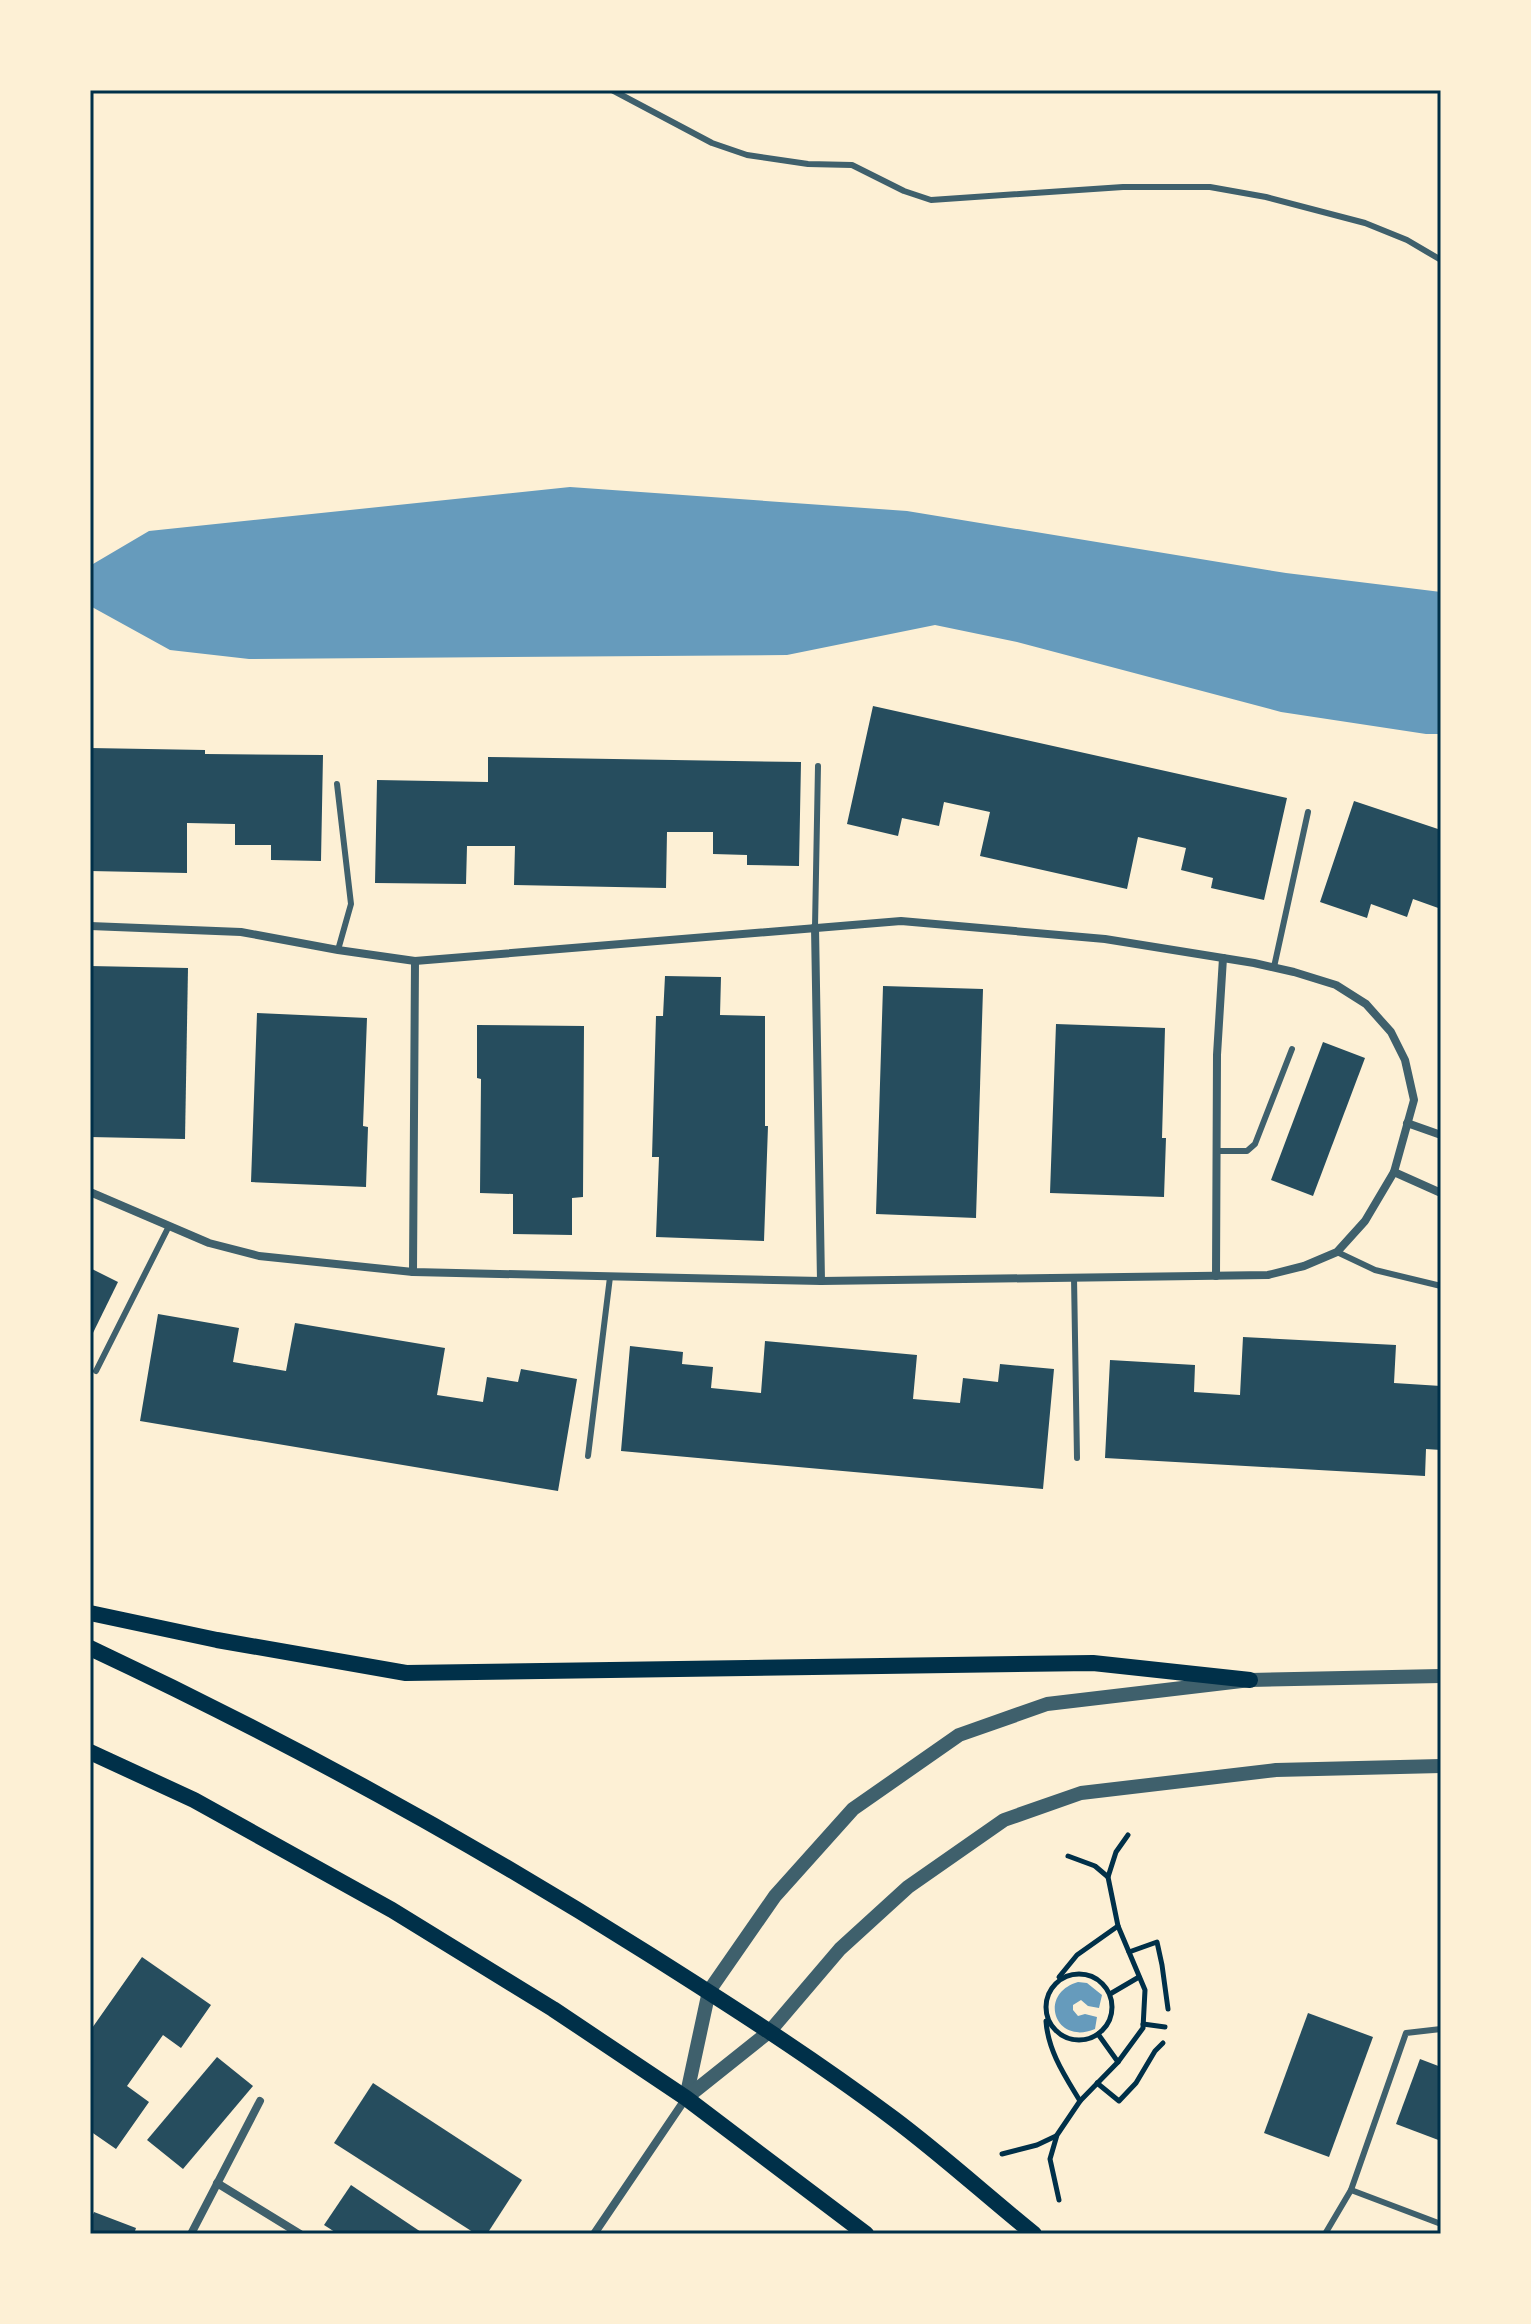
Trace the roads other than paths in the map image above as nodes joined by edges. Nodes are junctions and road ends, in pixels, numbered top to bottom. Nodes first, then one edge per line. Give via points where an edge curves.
1 (612, 90) edge
2 (1441, 260) edge
3 (818, 766) dead end
4 (337, 784) dead end
5 (1308, 812) dead end
6 (90, 926) edge
7 (815, 927) junction
8 (338, 950) junction
9 (1223, 958) junction
10 (415, 961) junction
11 (1274, 967) junction
12 (1292, 1049) dead end
13 (1407, 1123) junction
14 (1441, 1135) edge
15 (1216, 1151) junction
16 (1394, 1172) junction
17 (90, 1192) edge
18 (1441, 1193) edge
19 (169, 1226) junction
20 (1337, 1252) junction
21 (413, 1272) junction
22 (1216, 1276) junction
23 (610, 1277) junction
24 (1074, 1277) junction
25 (821, 1281) junction
26 (1441, 1286) edge
27 (96, 1371) dead end
28 (588, 1456) dead end
29 (1077, 1458) dead end
30 (90, 1613) edge
31 (90, 1648) edge
32 (1441, 1676) edge
33 (1250, 1680) junction
34 (90, 1752) edge
35 (1441, 1766) edge
36 (709, 1991) junction
37 (1441, 2029) edge
38 (770, 2031) junction
39 (686, 2098) junction
40 (260, 2101) dead end
41 (217, 2183) junction
42 (1351, 2190) junction
43 (1441, 2224) edge
44 (191, 2234) edge
45 (300, 2234) edge
46 (594, 2234) edge
47 (866, 2234) edge
48 (1034, 2234) edge
49 (1325, 2234) edge

1 - 2 lane via 712,143 747,155 852,165 931,200 1123,187 1210,187 1365,223
3 - 7 lane
4 - 8 lane via 351,904
5 - 11 lane
6 - 8 street via 241,932
7 - 9 street via 901,921 1105,939
7 - 10 street
7 - 25 street
8 - 10 street
9 - 11 street
9 - 15 street
10 - 21 street
11 - 13 street via 1336,985 1366,1004 1391,1032 1405,1060 1414,1100
12 - 15 lane via 1255,1144 1247,1151
13 - 14 street
13 - 16 street
15 - 22 street
16 - 18 street
16 - 20 street via 1365,1221
17 - 19 street
19 - 21 street via 259,1256
19 - 27 lane
20 - 22 street via 1268,1275
20 - 26 lane via 1375,1270
21 - 23 street
22 - 24 street
23 - 25 street
23 - 28 lane
24 - 25 street
24 - 29 lane
30 - 33 main road via 406,1673 1093,1663
31 - 36 main road via 389,1799
32 - 33 street
33 - 36 street via 1047,1704 959,1735 853,1809 775,1896
34 - 39 main road via 194,1800 392,1910
35 - 38 street via 1276,1770 1081,1793 1004,1820 908,1887 862,1928
36 - 38 main road
36 - 39 street
37 - 42 lane via 1406,2033
38 - 39 street
38 - 48 main road via 895,2120
39 - 46 street
39 - 47 main road
40 - 41 street
41 - 44 street
41 - 45 street
42 - 43 lane
42 - 49 lane

